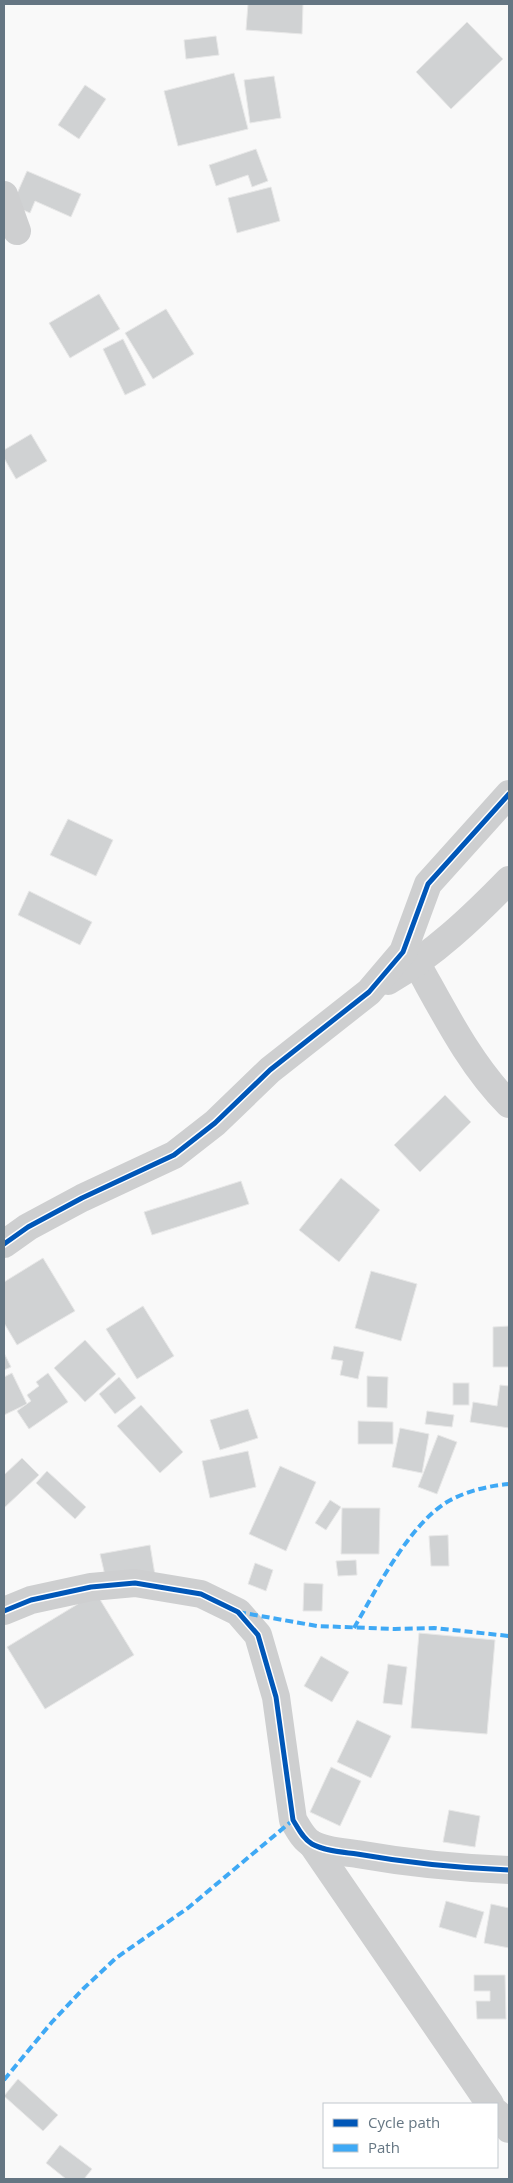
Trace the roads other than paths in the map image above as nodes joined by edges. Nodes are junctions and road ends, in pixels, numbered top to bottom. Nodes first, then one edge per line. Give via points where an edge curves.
1 (4, 196) edge
2 (17, 231) dead end
3 (509, 794) edge
4 (509, 880) edge
5 (417, 964) junction
6 (369, 992) junction
7 (509, 1104) edge
8 (4, 1244) edge
9 (4, 1611) edge
10 (312, 1844) junction
11 (509, 1870) edge
12 (489, 2103) edge
13 (498, 2114) edge
14 (509, 2129) edge

1 - 2 street
3 - 6 street via 428,884 403,952
4 - 5 street via 457,932
5 - 6 street
5 - 7 street via 481,1070
6 - 8 street via 270,1070 215,1123 174,1156 82,1198
9 - 10 street via 31,1600 91,1588 135,1584 201,1594 238,1612 258,1635 276,1697 293,1820
10 - 11 street via 404,1862
10 - 12 street
13 - 14 street

